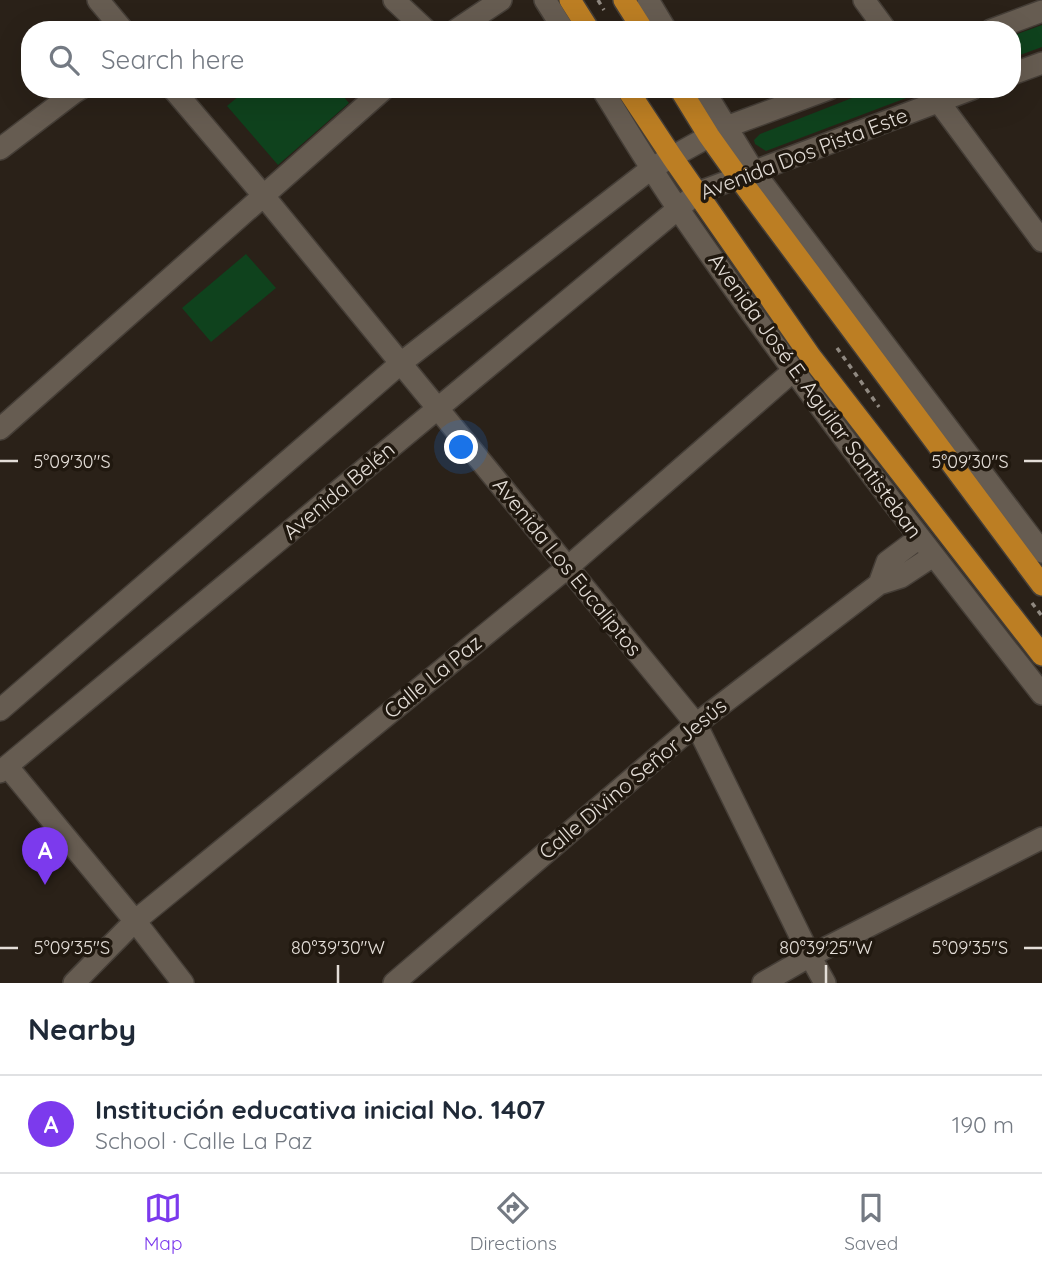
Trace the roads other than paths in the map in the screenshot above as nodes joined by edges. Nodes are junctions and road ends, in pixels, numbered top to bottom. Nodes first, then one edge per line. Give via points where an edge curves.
1 (98, 0) edge
2 (394, 0) edge
3 (501, 0) edge
4 (545, 0) edge
5 (570, 0) edge
6 (624, 0) edge
7 (648, 0) edge
8 (863, 0) edge
9 (1042, 11) edge
10 (116, 21) edge
11 (416, 21) edge
12 (470, 21) edge
13 (558, 21) edge
14 (583, 21) edge
15 (637, 21) edge
16 (661, 21) edge
17 (879, 21) edge
18 (1015, 21) edge
19 (1042, 63) edge
20 (1021, 71) edge
21 (67, 98) edge
22 (181, 98) edge
23 (374, 98) edge
24 (608, 98) edge
25 (633, 98) edge
26 (688, 98) edge
27 (706, 98) edge
28 (805, 98) edge
29 (949, 98) edge
30 (939, 102) junction
31 (718, 131) junction
32 (0, 149) edge
33 (672, 157) junction
34 (652, 169) junction
35 (747, 175) junction
36 (698, 193) junction
37 (263, 195) junction
38 (678, 208) junction
39 (1042, 241) edge
40 (401, 363) junction
41 (793, 371) junction
42 (438, 408) junction
43 (0, 429) edge
44 (919, 538) junction
45 (1042, 552) edge
46 (933, 556) junction
47 (568, 567) junction
48 (879, 584) junction
49 (1042, 584) edge
50 (1042, 655) edge
51 (1042, 694) edge
52 (0, 710) edge
53 (696, 724) junction
54 (4, 769) edge
55 (1042, 838) edge
56 (135, 921) junction
57 (810, 956) junction
58 (396, 982) edge
59 (74, 983) edge
60 (183, 983) edge
61 (763, 983) edge
62 (825, 983) edge

1 - 10 street
2 - 11 street
3 - 12 street
4 - 13 street
5 - 14 main road
6 - 15 main road
7 - 16 street
8 - 17 street
9 - 18 street
19 - 20 street
21 - 32 street
22 - 37 street, Avenida Los Eucaliptos
23 - 37 street
24 - 34 street, Avenida José E. Aguilar Santisteban
25 - 33 main road, Avenida José E. Aguilar Santisteban
26 - 31 main road
27 - 31 street
28 - 31 street
29 - 30 street, Avenida Dos Pista Este
30 - 35 street, Avenida Dos Pista Este
30 - 39 street
31 - 33 street
31 - 35 main road
33 - 34 street
33 - 36 main road, Avenida José E. Aguilar Santisteban
34 - 38 street, Avenida José E. Aguilar Santisteban
34 - 40 street
35 - 36 street, Avenida Dos Pista Este
35 - 45 street
35 - 49 main road
36 - 38 street, Avenida Dos Pista Este
36 - 50 main road, Avenida José E. Aguilar Santisteban via 811,357
37 - 40 street, Avenida Los Eucaliptos
37 - 43 street
38 - 41 street, Avenida José E. Aguilar Santisteban
38 - 42 street, Avenida Belén
40 - 42 street, Avenida Los Eucaliptos
40 - 52 street
41 - 44 street, Avenida José E. Aguilar Santisteban
41 - 47 street, Calle La Paz
42 - 47 street, Avenida Los Eucaliptos
42 - 54 street, Avenida Belén
44 - 46 street, Avenida José E. Aguilar Santisteban
44 - 48 street, Calle Divino Señor Jesús via 887,562
46 - 48 street, Calle Divino Señor Jesús via 901,577
46 - 51 street, Avenida José E. Aguilar Santisteban
47 - 53 street, Avenida Los Eucaliptos
47 - 56 street, Calle La Paz
48 - 53 street, Calle Divino Señor Jesús
53 - 57 street, Avenida Los Eucaliptos
53 - 58 street, Calle Divino Señor Jesús
54 - 56 street
55 - 57 street
56 - 59 street, Calle La Paz
56 - 60 street
57 - 61 street
57 - 62 street, Avenida Los Eucaliptos

